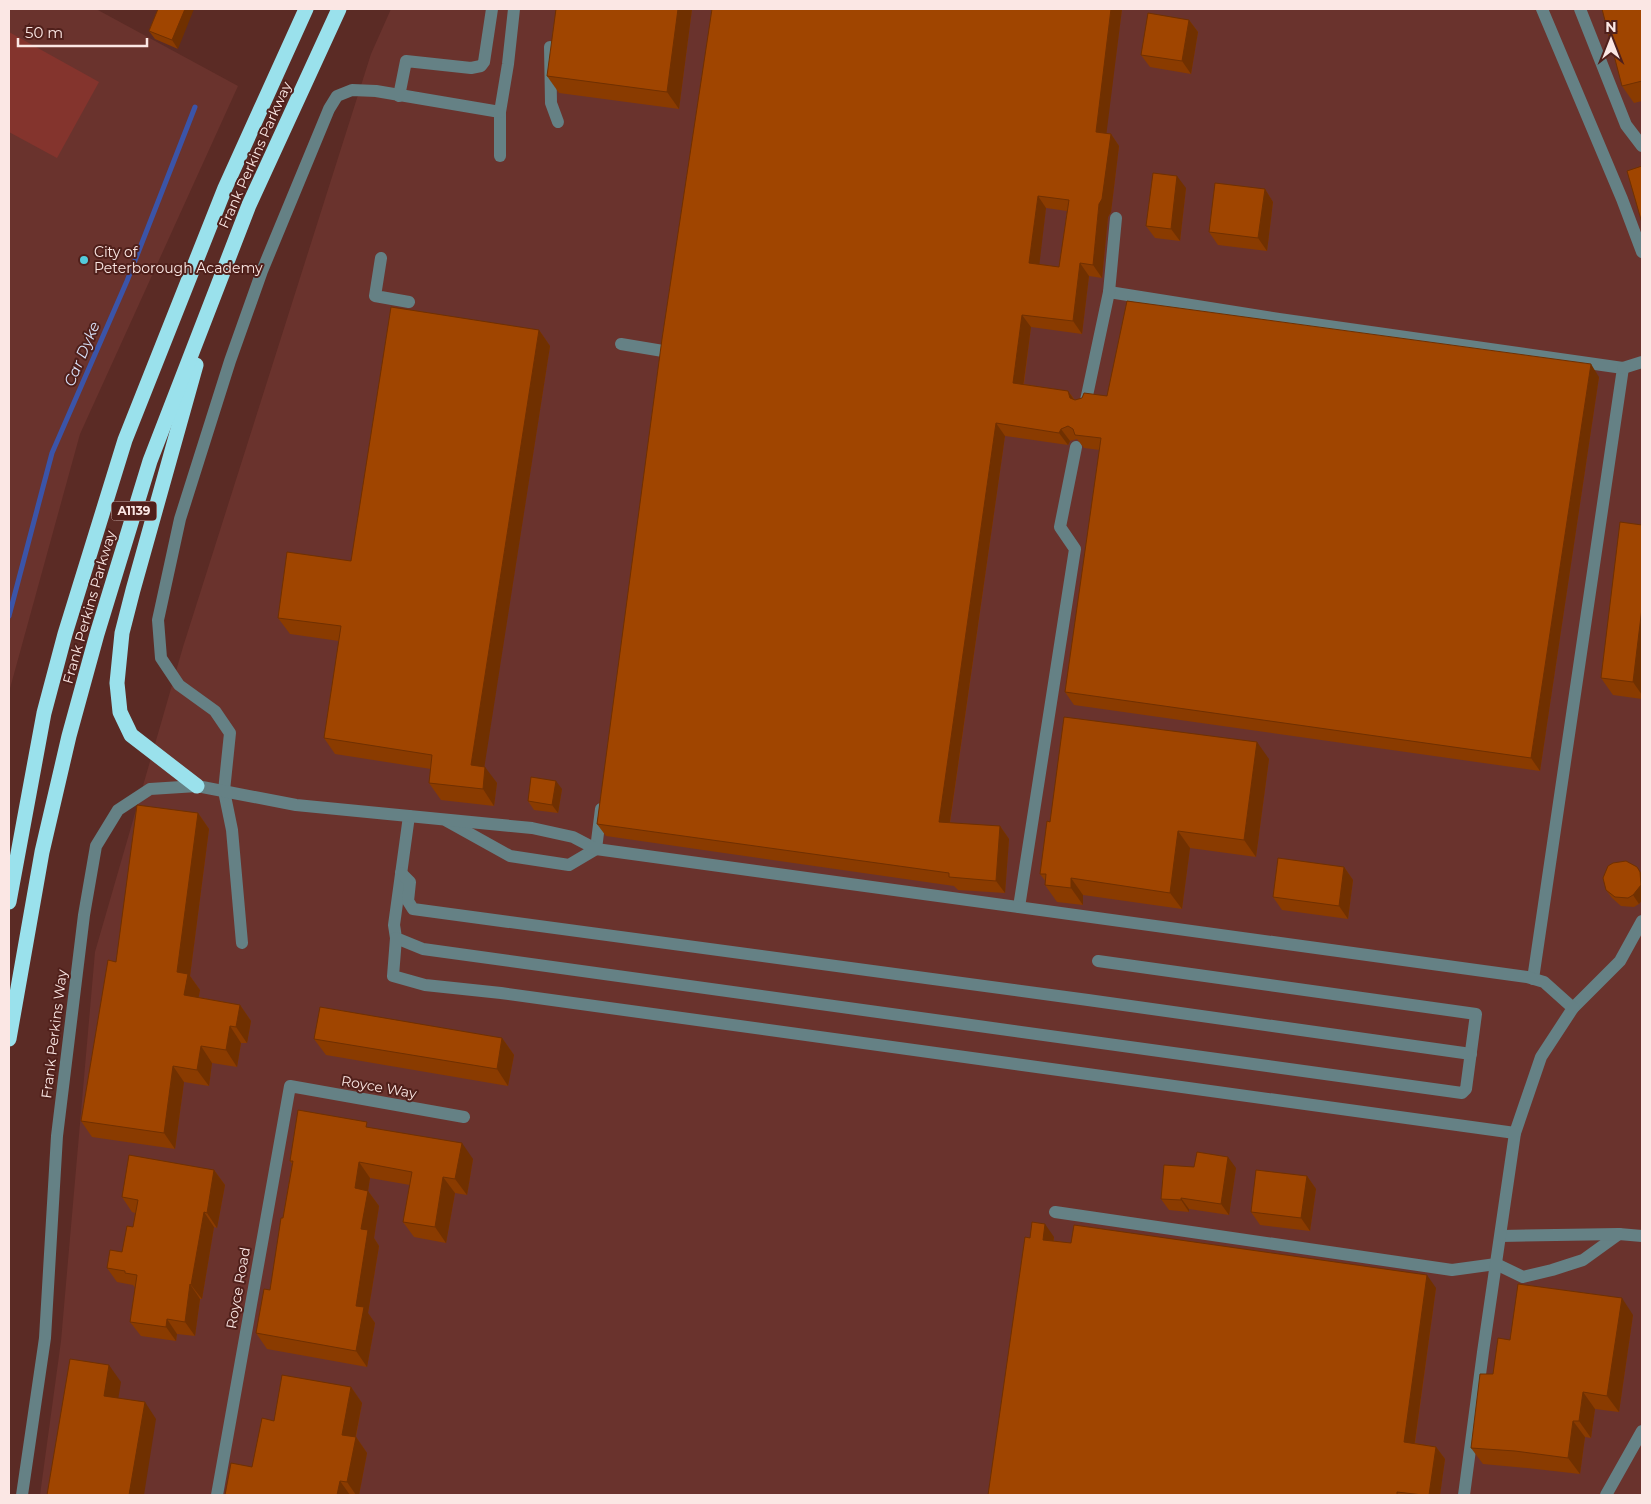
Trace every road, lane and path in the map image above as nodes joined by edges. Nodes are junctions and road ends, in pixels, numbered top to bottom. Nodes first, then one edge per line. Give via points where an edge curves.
1 (306, 9) edge
2 (339, 9) edge
3 (492, 9) edge
4 (514, 9) edge
5 (1542, 9) edge
6 (1580, 9) edge
7 (550, 46) edge
8 (399, 96) junction
9 (500, 112) junction
10 (558, 122) dead end
11 (1642, 146) edge
12 (500, 156) dead end
13 (1116, 218) dead end
14 (1642, 252) edge
15 (381, 258) dead end
16 (221, 278) junction
17 (1109, 292) junction
18 (409, 302) dead end
19 (621, 344) dead end
20 (663, 351) edge
21 (1642, 362) edge
22 (1622, 368) junction
23 (1085, 405) edge
24 (1076, 446) edge
25 (197, 786) junction
26 (224, 791) junction
27 (602, 800) edge
28 (409, 816) junction
29 (443, 819) junction
30 (596, 849) junction
31 (401, 873) junction
32 (9, 902) edge
33 (1019, 906) junction
34 (1642, 921) edge
35 (396, 938) junction
36 (242, 943) dead end
37 (1098, 961) dead end
38 (1533, 979) junction
39 (1573, 1008) junction
40 (9, 1039) edge
41 (1471, 1054) junction
42 (290, 1086) joint
43 (464, 1117) dead end
44 (1515, 1133) junction
45 (1056, 1212) dead end
46 (1619, 1234) junction
47 (1500, 1236) junction
48 (1642, 1236) edge
49 (1496, 1264) junction
50 (1642, 1431) edge
51 (22, 1495) edge
52 (217, 1495) edge
53 (1464, 1495) edge
54 (1608, 1495) edge

1 - 32 highway, Frank Perkins Parkway / A1139 via 225,188 125,440 44,713
2 - 16 highway, Frank Perkins Parkway / A1139 via 249,206
3 - 8 street via 481,66 471,68 406,61
4 - 9 street
5 - 14 street
6 - 11 street via 1626,125
7 - 10 street via 551,103
8 - 9 street
8 - 26 street via 352,90 337,96 329,109 262,271 180,519 158,620 161,658 179,685 215,711 230,733
9 - 12 street
13 - 17 street
15 - 18 street via 375,296
16 - 25 highway via 132,590 122,633 117,683 120,712 131,735
16 - 40 highway, Frank Perkins Parkway / A1139 via 150,461 96,634 42,852
17 - 22 street
17 - 23 street
19 - 20 street
21 - 22 street
22 - 38 street
24 - 33 street via 1060,527 1075,549
25 - 26 street, Frank Perkins Way
25 - 51 street, Frank Perkins Way via 150,789 118,810 96,846 84,916 57,1136 45,1338
26 - 28 street, Frank Perkins Way via 296,805
26 - 36 street via 232,830
27 - 30 street
28 - 29 street, Frank Perkins Way
28 - 31 street
29 - 30 street, Frank Perkins Way via 532,828 573,837
29 - 30 street via 510,856 569,865
30 - 33 street, Frank Perkins Way
31 - 35 street via 394,926
31 - 41 street via 410,882 408,901 413,909
33 - 38 street, Frank Perkins Way
34 - 39 street via 1620,961
35 - 41 street via 423,949 1462,1093 1466,1089
35 - 44 street via 393,976 425,985
37 - 41 street via 1476,1014
38 - 39 street, Frank Perkins Way via 1544,982
39 - 44 street via 1541,1057
42 - 43 street, Royce Way
42 - 52 street, Royce Road
44 - 47 street
45 - 49 street via 1452,1270
46 - 47 street
46 - 48 street
46 - 49 street via 1583,1260 1552,1270 1523,1277
47 - 49 street
49 - 53 street
50 - 54 street

